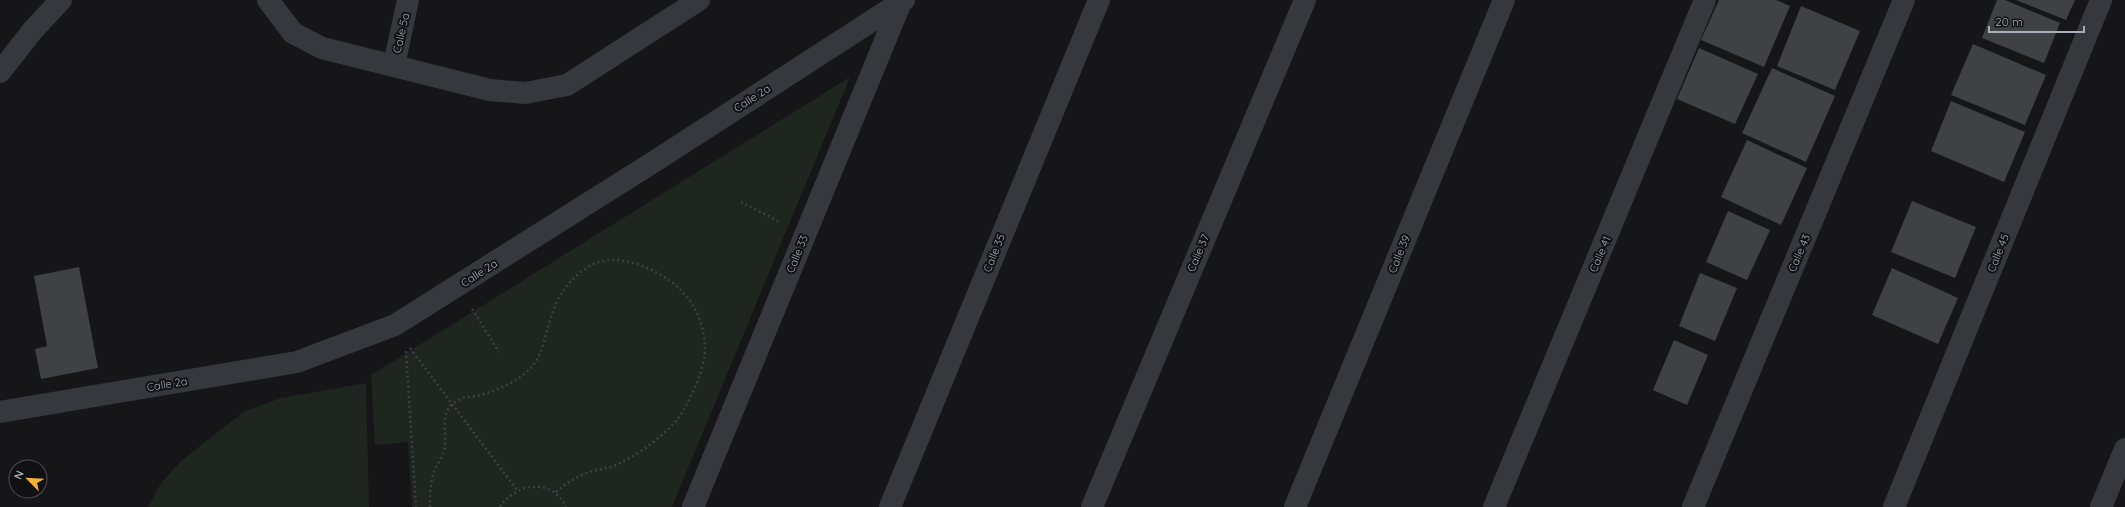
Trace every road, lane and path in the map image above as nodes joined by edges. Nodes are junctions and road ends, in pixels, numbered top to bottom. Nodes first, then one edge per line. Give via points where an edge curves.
1 (61, 0) edge
2 (268, 0) edge
3 (408, 0) edge
4 (699, 0) edge
5 (1099, 0) edge
6 (1305, 0) edge
7 (1504, 0) edge
8 (1705, 0) edge
9 (1904, 0) edge
10 (2101, 0) edge
11 (902, 1) edge
12 (394, 65) junction
13 (0, 72) edge
14 (741, 202) dead end
15 (781, 222) dead end
16 (471, 308) dead end
17 (409, 348) dead end
18 (406, 350) dead end
19 (499, 352) dead end
20 (453, 404) junction
21 (0, 412) edge
22 (2125, 448) edge
23 (516, 490) junction
24 (554, 493) junction
25 (416, 507) edge
26 (430, 507) edge
27 (500, 507) edge
28 (566, 507) edge
29 (693, 507) edge
30 (890, 507) edge
31 (1092, 507) edge
32 (1295, 507) edge
33 (1494, 507) edge
34 (1694, 507) edge
35 (1894, 507) edge
36 (2101, 507) edge

1 - 13 street
2 - 12 street via 293,33 322,48
3 - 12 street, Calle 5a
4 - 12 street via 567,85 525,93 490,90
5 - 30 street, Calle 35
6 - 31 street, Calle 37
7 - 32 street, Calle 39
8 - 33 street, Calle 41
9 - 34 street, Calle 43
10 - 35 street, Calle 45
11 - 21 street, Calle 2a via 646,167 395,325 297,362
11 - 29 street, Calle 33
14 - 15 path
16 - 19 path
17 - 20 path
18 - 25 path
20 - 23 path
20 - 24 path via 463,398 479,396 507,385 531,367 540,354 558,297 570,281 590,266 608,260 626,260 642,265 677,288 690,301 698,316 705,348 704,363 680,416 668,429 640,450 613,466 586,473
20 - 26 path via 444,418 445,446 433,475
22 - 36 street
23 - 24 path via 536,487
23 - 27 path
24 - 28 path

